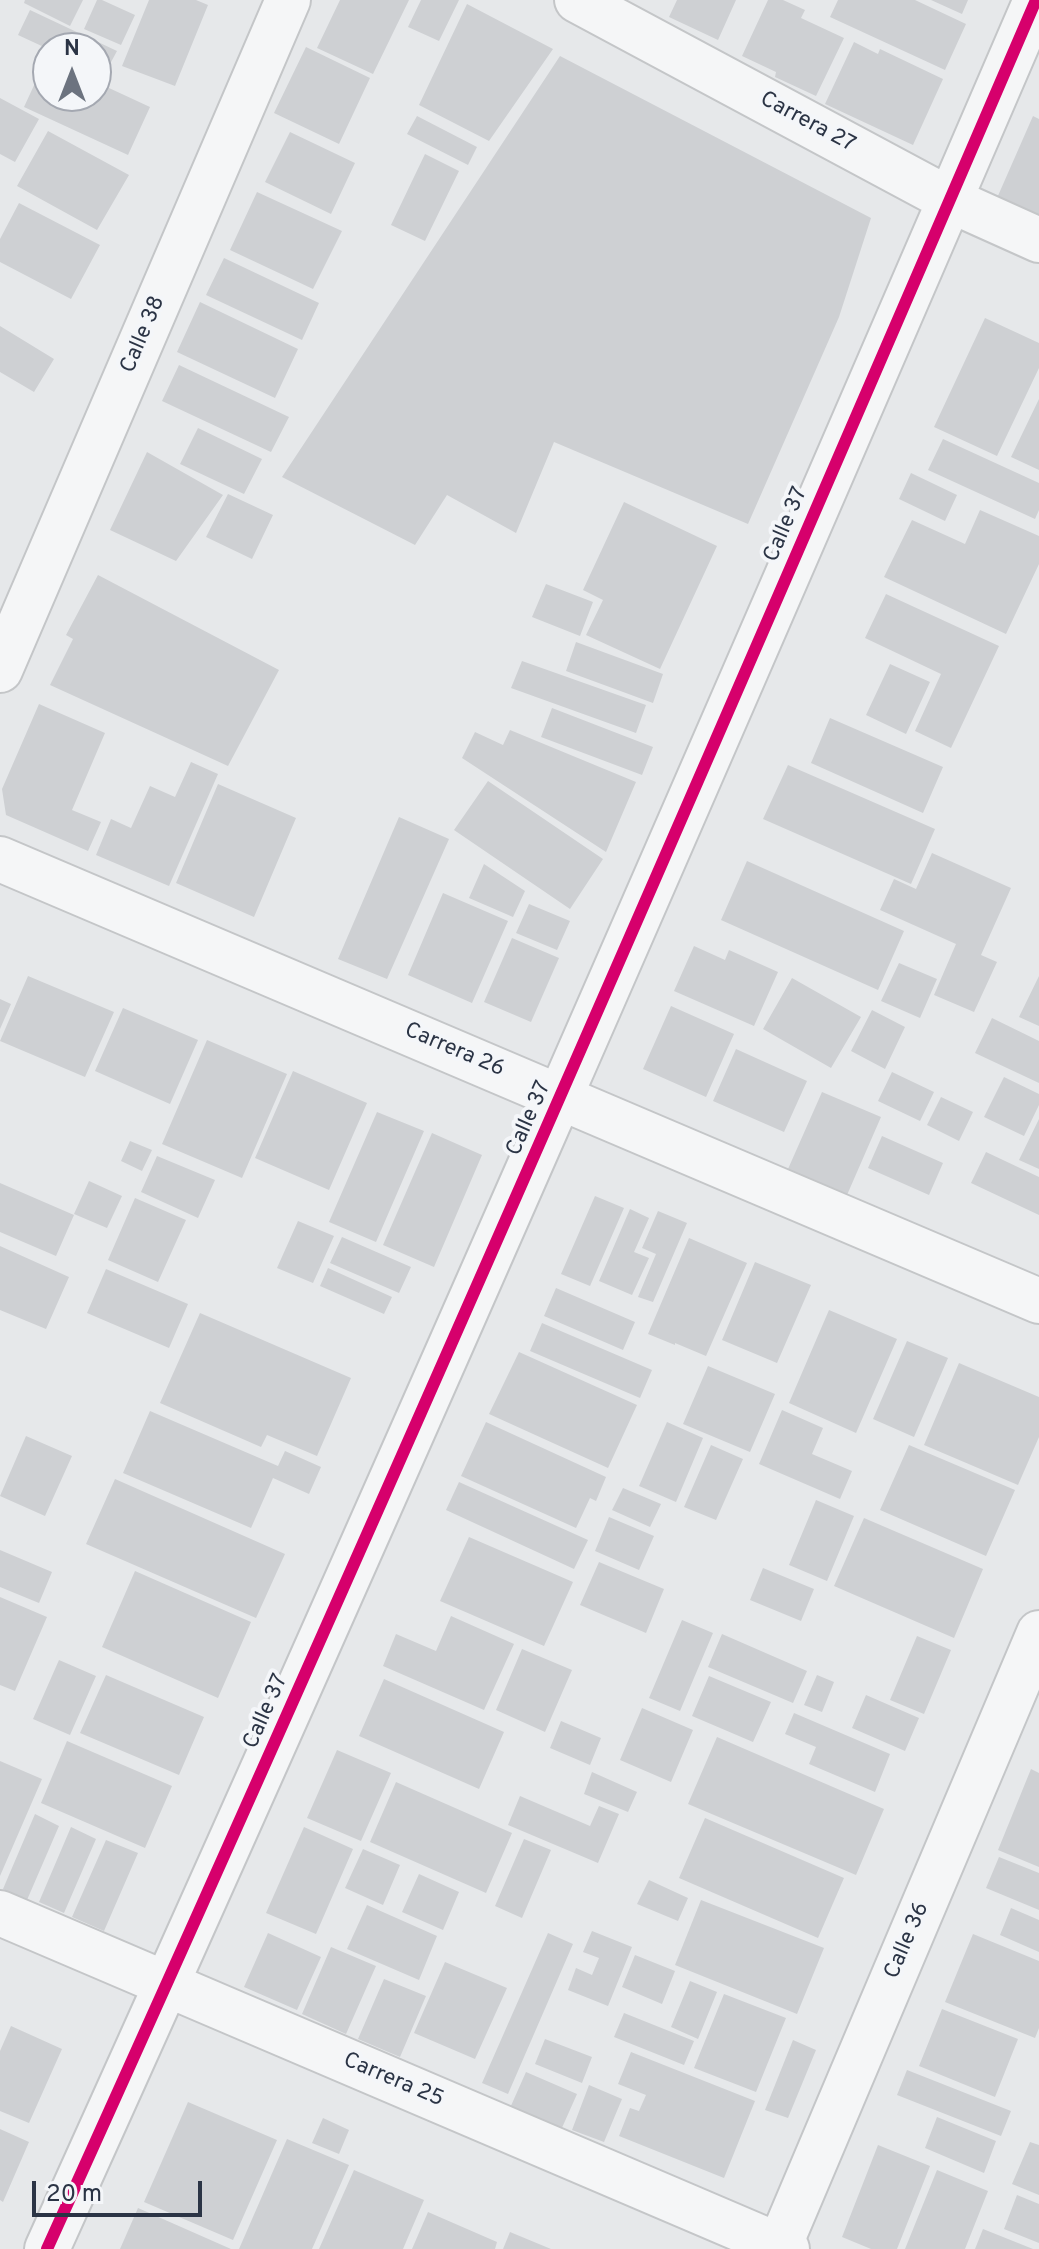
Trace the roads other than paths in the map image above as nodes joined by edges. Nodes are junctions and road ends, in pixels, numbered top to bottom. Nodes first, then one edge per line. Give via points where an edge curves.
1 (288, 0) edge
2 (577, 0) edge
3 (1036, 0) edge
4 (950, 200) junction
5 (1039, 240) edge
6 (0, 670) edge
7 (0, 859) edge
8 (561, 1098) junction
9 (1039, 1301) edge
10 (1039, 1633) edge
11 (0, 1913) edge
12 (167, 1984) junction
13 (781, 2248) edge
14 (47, 2249) edge

1 - 6 street, Calle 38
2 - 4 street, Carrera 27
3 - 4 street, Calle 37
4 - 5 street, Carrera 27
4 - 8 street, Calle 37
7 - 8 street, Carrera 26
8 - 9 street, Carrera 26
8 - 12 street, Calle 37
10 - 13 street, Calle 36
11 - 12 street, Carrera 25
12 - 13 street, Carrera 25
12 - 14 street, Calle 37

